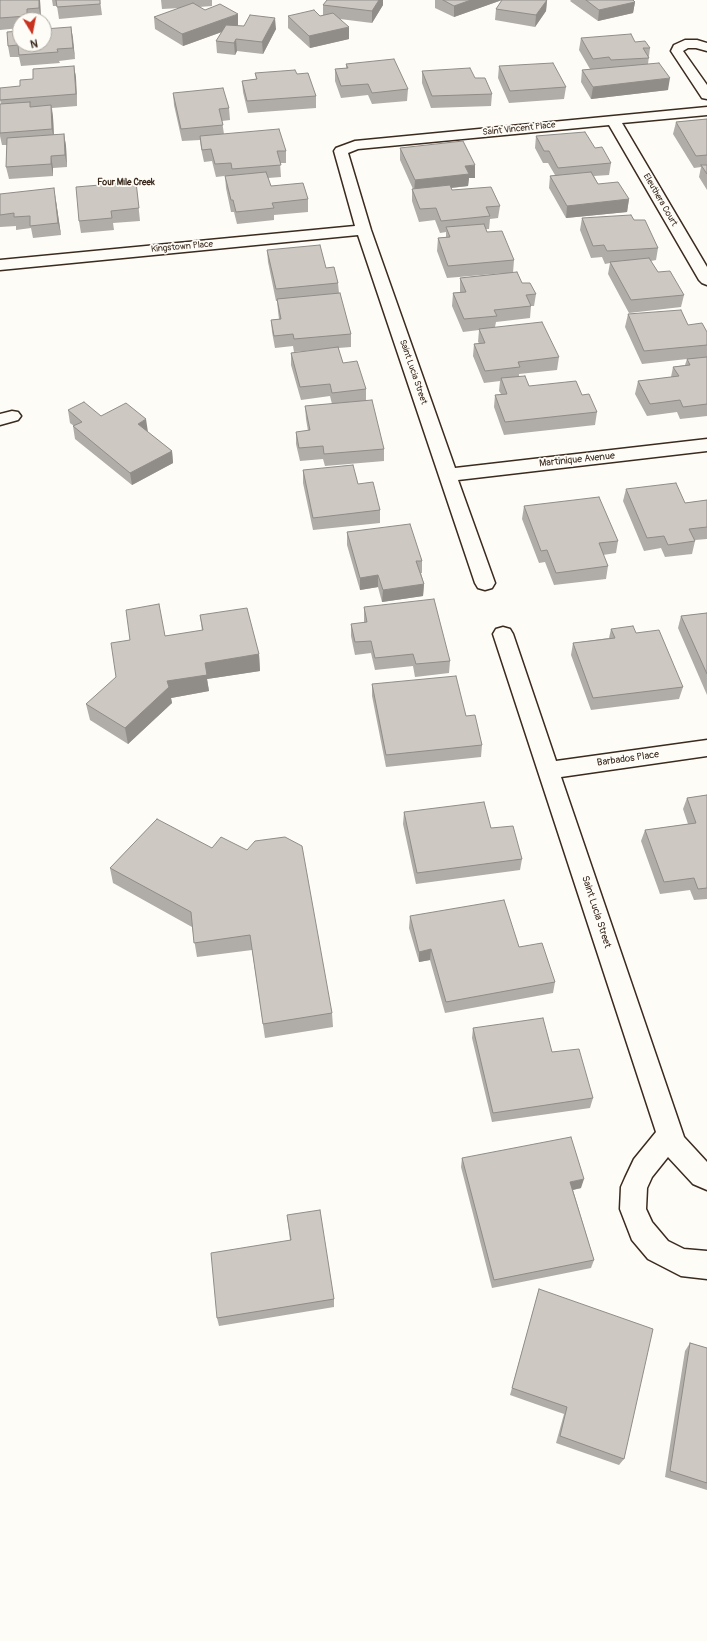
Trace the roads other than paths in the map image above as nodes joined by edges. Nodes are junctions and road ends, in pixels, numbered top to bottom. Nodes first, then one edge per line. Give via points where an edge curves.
1 (707, 47) edge
2 (707, 95) edge
3 (707, 111) edge
4 (613, 120) junction
5 (343, 161) joint
6 (364, 230) junction
7 (0, 265) edge
8 (707, 280) edge
9 (707, 445) edge
10 (448, 474) junction
11 (485, 583) dead end
12 (503, 634) dead end
13 (707, 748) edge
14 (549, 770) junction
15 (670, 1135) junction
16 (707, 1177) edge
17 (707, 1265) edge

1 - 2 street via 685,44 677,51
3 - 4 street, Saint Vincent Place
4 - 5 street, Saint Vincent Place via 355,145 342,151
4 - 8 street, Eleuthera Court
5 - 6 street, Saint Lucia Street
6 - 7 street, Kingstown Place
6 - 10 street, Saint Lucia Street
9 - 10 street, Martinique Avenue
10 - 11 street, Saint Lucia Street
12 - 14 street, Saint Lucia Street
13 - 14 street, Barbados Place
14 - 15 street, Saint Lucia Street
15 - 16 street, Saint Lucia Street via 673,1144 702,1175
15 - 17 street via 643,1168 634,1187 633,1209 642,1231 658,1250 681,1262

